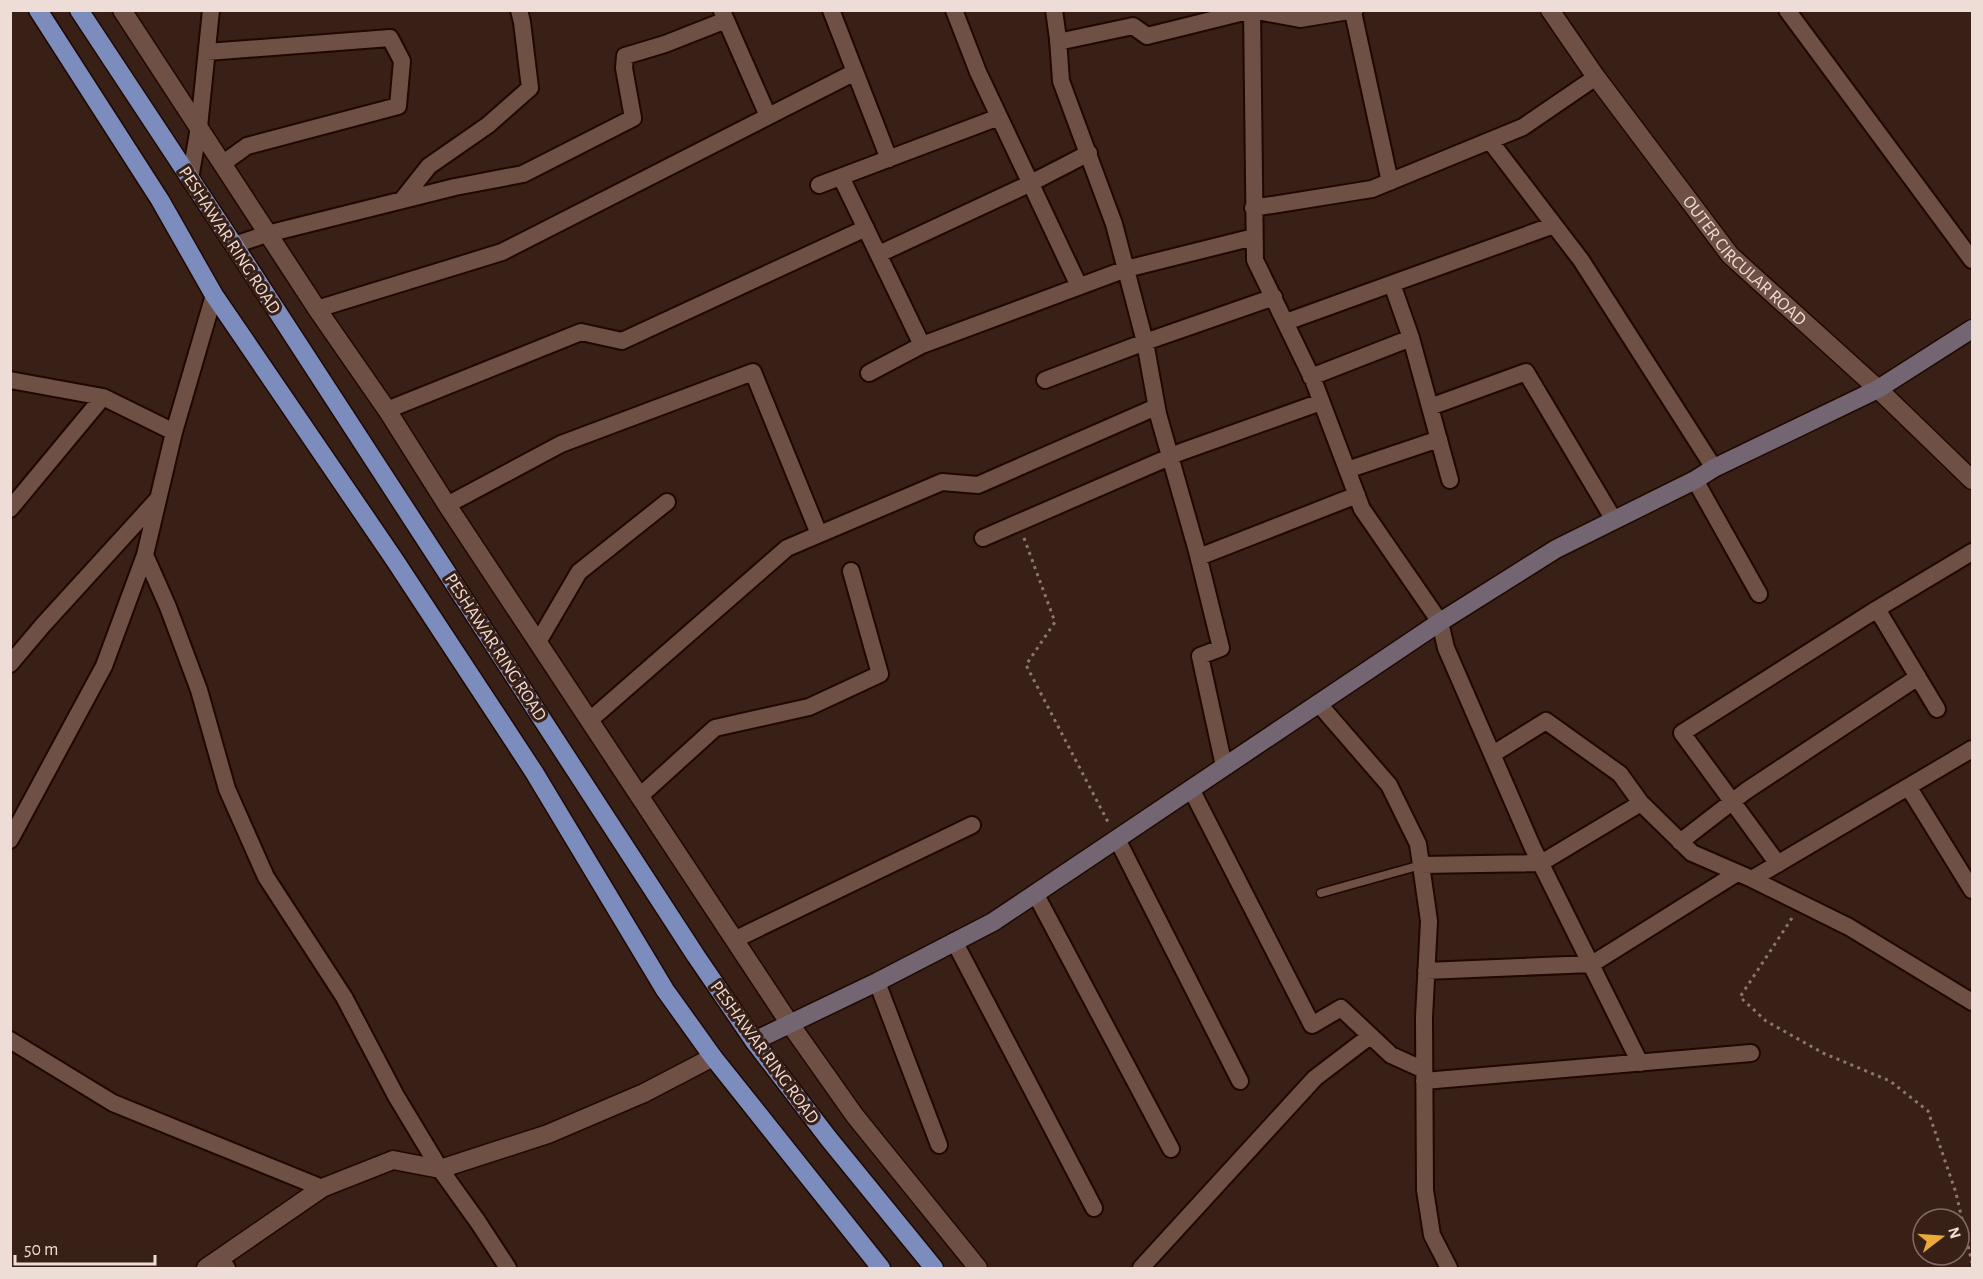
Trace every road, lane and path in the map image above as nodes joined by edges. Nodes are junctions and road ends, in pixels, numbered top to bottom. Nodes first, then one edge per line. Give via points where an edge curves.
1 (38, 10) edge
2 (79, 10) edge
3 (122, 10) edge
4 (211, 10) edge
5 (519, 10) edge
6 (831, 10) edge
7 (954, 10) edge
8 (1054, 10) edge
9 (1252, 10) edge
10 (1550, 10) edge
11 (1787, 10) edge
12 (1354, 11) edge
13 (724, 15) edge
14 (1058, 42) junction
15 (207, 52) junction
16 (855, 72) junction
17 (1596, 76) junction
18 (768, 116) junction
19 (999, 117) junction
20 (199, 127) junction
21 (1490, 141) junction
22 (1089, 153) junction
23 (889, 159) junction
24 (222, 164) junction
25 (841, 177) junction
26 (190, 179) junction
27 (1390, 182) junction
28 (1029, 184) junction
29 (819, 185) dead end
30 (402, 200) junction
31 (1253, 207) junction
32 (1554, 225) junction
33 (866, 228) junction
34 (267, 234) junction
35 (1254, 237) junction
36 (234, 245) junction
37 (879, 254) junction
38 (1972, 260) edge
39 (1126, 269) junction
40 (1392, 284) junction
41 (1079, 286) junction
42 (214, 294) junction
43 (1274, 297) junction
44 (317, 309) junction
45 (1286, 322) junction
46 (1972, 329) edge
47 (1411, 338) junction
48 (1145, 342) junction
49 (922, 345) junction
50 (869, 373) dead end
51 (1311, 377) junction
52 (10, 380) edge
53 (1045, 380) dead end
54 (1878, 389) junction
55 (103, 397) junction
56 (1321, 402) junction
57 (1156, 407) junction
58 (1430, 407) junction
59 (387, 410) junction
60 (174, 432) junction
61 (1439, 439) junction
62 (1170, 457) junction
63 (1714, 468) junction
64 (1347, 470) junction
65 (1450, 480) dead end
66 (1695, 480) junction
67 (1972, 480) edge
68 (1356, 495) junction
69 (159, 497) junction
70 (667, 502) dead end
71 (447, 504) junction
72 (10, 509) edge
73 (1614, 520) junction
74 (1018, 523) junction
75 (819, 534) junction
76 (983, 538) dead end
77 (1972, 552) edge
78 (144, 555) junction
79 (1198, 557) junction
80 (851, 571) dead end
81 (1759, 594) dead end
82 (1877, 609) junction
83 (1440, 622) junction
84 (538, 642) junction
85 (10, 664) edge
86 (1918, 677) junction
87 (1318, 703) junction
88 (1937, 709) dead end
89 (590, 720) junction
90 (1972, 749) edge
91 (1492, 753) junction
92 (1224, 766) junction
93 (1909, 788) junction
94 (1191, 789) junction
95 (640, 796) junction
96 (1733, 801) junction
97 (1641, 803) junction
98 (17, 812) edge
99 (972, 825) dead end
100 (1116, 839) junction
101 (10, 840) edge
102 (1680, 842) junction
103 (1541, 863) junction
104 (1778, 864) junction
105 (1421, 865) junction
106 (1967, 870) edge
107 (1745, 876) junction
108 (1972, 890) edge
109 (1035, 893) junction
110 (1321, 893) dead end
111 (1802, 904) junction
112 (734, 940) junction
113 (954, 941) junction
114 (1592, 964) junction
115 (1426, 971) junction
116 (877, 982) junction
117 (1968, 994) edge
118 (790, 1024) junction
119 (1370, 1036) junction
120 (10, 1040) edge
121 (754, 1041) junction
122 (1751, 1053) dead end
123 (713, 1057) junction
124 (1640, 1063) junction
125 (1424, 1076) junction
126 (1240, 1081) dead end
127 (939, 1145) dead end
128 (1171, 1149) dead end
129 (440, 1168) junction
130 (322, 1188) junction
131 (1094, 1208) dead end
132 (1972, 1263) edge
133 (218, 1265) edge
134 (508, 1269) edge
135 (881, 1269) edge
136 (934, 1269) edge
137 (978, 1269) edge
138 (1141, 1269) edge
139 (1449, 1269) edge

1 - 42 highway, PESHAWAR RING ROAD via 160,200
2 - 26 highway, PESHAWAR RING ROAD
3 - 20 street
4 - 15 street
5 - 30 street via 530,88 488,125 429,166
6 - 16 street
7 - 19 street
8 - 14 street
9 - 12 street via 1300,19
9 - 14 street via 1148,36 1133,26
9 - 31 street
10 - 17 street, OUTER CIRCULAR ROAD
11 - 38 street
12 - 27 street
13 - 18 street
13 - 30 street via 665,44 625,56 633,118 523,174
14 - 22 street via 1061,81
15 - 20 street
15 - 24 street via 390,38 402,61 398,106 247,146
16 - 18 street
16 - 23 street
17 - 21 street via 1523,128
17 - 54 street, OUTER CIRCULAR ROAD via 1730,255
18 - 44 street via 502,252
19 - 23 street
19 - 28 street
20 - 24 street
20 - 26 street
21 - 27 street
21 - 32 street
22 - 28 street
22 - 39 street
23 - 25 street
24 - 34 street
25 - 29 street
25 - 33 street
26 - 36 highway, PESHAWAR RING ROAD
27 - 31 street via 1372,189
28 - 37 street
28 - 41 street
30 - 34 street
31 - 35 street
32 - 40 street
32 - 63 street via 1581,260
33 - 37 street
33 - 59 street via 622,341 581,332
34 - 36 street
34 - 44 street
35 - 39 street
35 - 43 street via 1255,260
36 - 121 highway, PESHAWAR RING ROAD
37 - 49 street
39 - 41 street
39 - 48 street
40 - 45 street
40 - 47 street
41 - 49 street
42 - 60 street
42 - 123 highway, PESHAWAR RING ROAD via 528,762 665,990
43 - 45 street
43 - 48 street
44 - 59 street
45 - 51 street
46 - 54 main road
47 - 51 street
47 - 58 street
48 - 53 street
48 - 57 street
49 - 50 street
51 - 56 street
52 - 55 street
54 - 63 main road
54 - 67 street, OUTER CIRCULAR ROAD
55 - 60 street
55 - 72 street
56 - 62 street
56 - 64 street
57 - 62 street
57 - 75 street via 978,485 942,482
58 - 61 street
58 - 73 street via 1526,372
59 - 71 street
60 - 69 street
61 - 64 street
61 - 65 street
62 - 74 street
62 - 79 street
63 - 66 main road
64 - 68 street
66 - 73 main road
66 - 81 street
68 - 79 street
68 - 83 street
69 - 78 street
69 - 85 street
70 - 84 street via 579,572
71 - 75 street via 561,444 753,372
71 - 84 street
73 - 83 main road via 1556,549
74 - 76 street
74 - 100 path via 1055,622 1026,665
75 - 89 street via 786,548
77 - 82 street
78 - 98 street via 104,666
78 - 129 street via 200,690 227,789 266,877 344,997 396,1096
79 - 92 street via 1221,648 1200,656
80 - 95 street via 880,674 809,707 715,728
82 - 86 street
82 - 96 street via 1682,733
83 - 87 main road
83 - 91 street via 1446,648
84 - 89 street
86 - 88 street
86 - 96 street
87 - 92 main road
87 - 105 street via 1389,785 1418,844
89 - 95 street
90 - 93 street
91 - 97 street via 1546,721 1620,774
91 - 103 street
92 - 94 main road
93 - 104 street
93 - 106 street
94 - 100 main road
94 - 119 street via 1312,1025 1341,1008
95 - 112 street
96 - 102 street
96 - 104 street
97 - 102 street
97 - 103 street
98 - 101 street
99 - 112 street
100 - 109 main road
100 - 126 street
102 - 107 street via 1692,853
103 - 105 street
103 - 114 street
104 - 107 street
105 - 110 lane
105 - 115 street via 1429,921
106 - 108 street
107 - 111 street
107 - 114 street
109 - 113 main road via 993,922
109 - 128 street
111 - 117 street
111 - 132 path via 1740,997 1766,1021 1823,1053 1890,1081 1928,1111 1956,1193
112 - 118 street
113 - 116 main road
113 - 131 street
114 - 115 street
114 - 124 street
115 - 125 street
116 - 118 main road
116 - 127 street
118 - 121 main road
118 - 137 street via 855,1116
119 - 125 street via 1390,1055
119 - 138 street via 1315,1078
120 - 130 street via 113,1103
121 - 136 highway, PESHAWAR RING ROAD
122 - 124 street
123 - 129 street via 644,1093 548,1134
123 - 135 highway, PESHAWAR RING ROAD
124 - 125 street
125 - 139 street via 1425,1191 1432,1235
129 - 130 street via 393,1160
129 - 134 street
130 - 133 street

